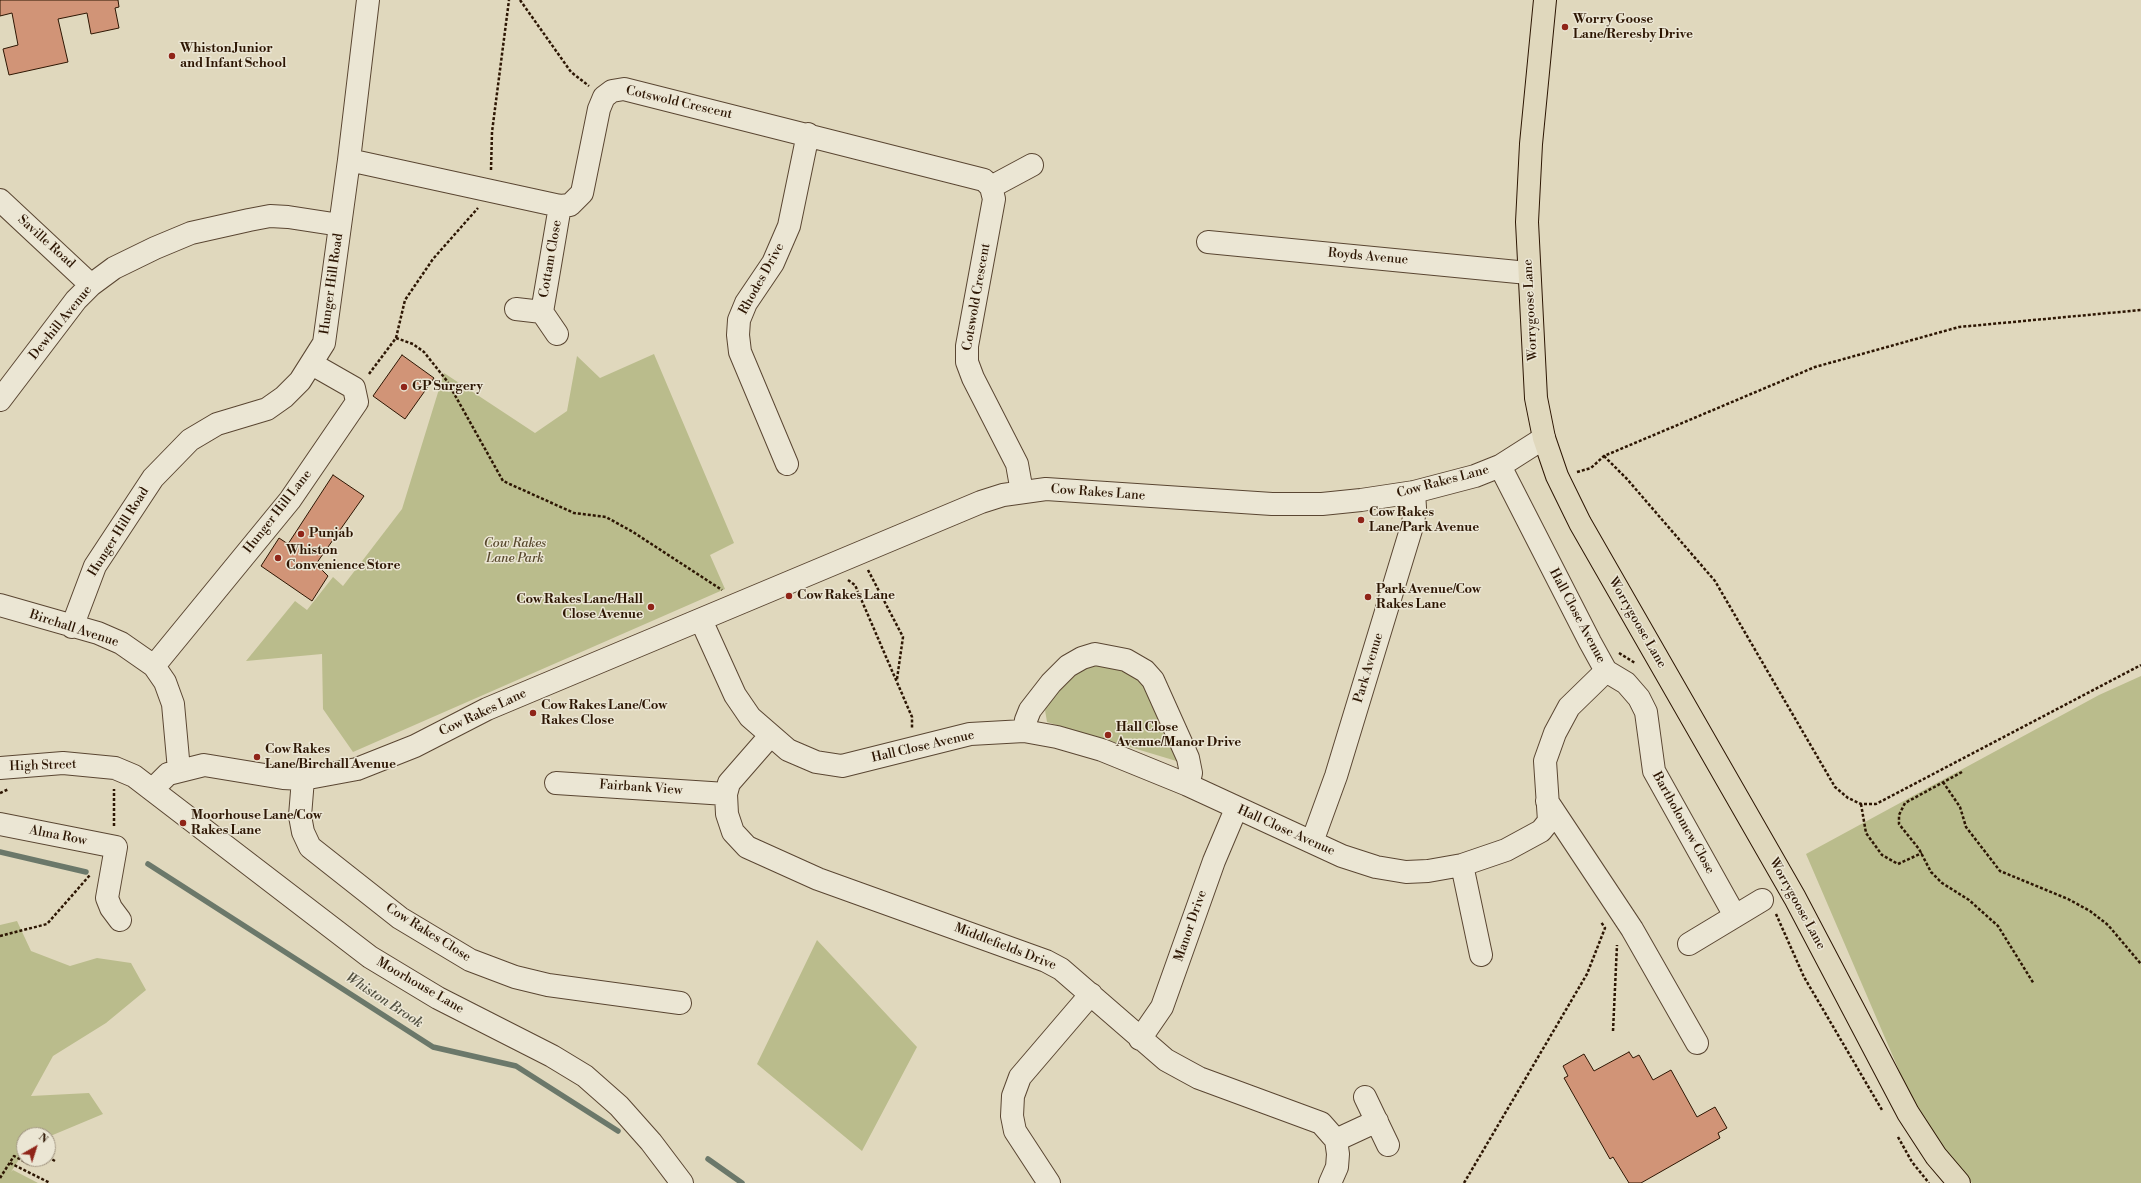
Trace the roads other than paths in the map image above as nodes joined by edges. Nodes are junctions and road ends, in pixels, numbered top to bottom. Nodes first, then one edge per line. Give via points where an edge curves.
1 (368, 0) edge
2 (1545, 0) edge
3 (808, 134) junction
4 (349, 160) junction
5 (1032, 165) dead end
6 (991, 187) junction
7 (0, 200) edge
8 (560, 206) junction
9 (340, 225) junction
10 (1208, 242) dead end
11 (1528, 272) junction
12 (91, 284) junction
13 (516, 309) dead end
14 (542, 312) junction
15 (557, 334) dead end
16 (312, 364) junction
17 (0, 400) edge
18 (1544, 438) junction
19 (787, 464) dead end
20 (1500, 466) junction
21 (1022, 492) junction
22 (1414, 492) junction
23 (0, 605) edge
24 (701, 620) junction
25 (72, 627) junction
26 (154, 666) junction
27 (1606, 671) junction
28 (1024, 731) junction
29 (770, 736) junction
30 (0, 754) edge
31 (34, 765) junction
32 (0, 768) edge
33 (179, 770) junction
34 (303, 778) junction
35 (556, 782) dead end
36 (1188, 786) junction
37 (153, 789) junction
38 (726, 794) junction
39 (1547, 800) junction
40 (1236, 809) junction
41 (0, 824) edge
42 (1312, 842) junction
43 (1462, 865) junction
44 (1762, 900) dead end
45 (1735, 916) junction
46 (120, 920) dead end
47 (1689, 944) dead end
48 (1481, 955) dead end
49 (1091, 994) junction
50 (680, 1003) dead end
51 (1140, 1039) junction
52 (1698, 1043) dead end
53 (1365, 1097) dead end
54 (1377, 1120) junction
55 (1336, 1140) junction
56 (1388, 1145) dead end
57 (682, 1183) edge
58 (1050, 1183) edge
59 (1330, 1183) edge
60 (1959, 1183) edge

1 - 4 street, Hunger Hill Road
2 - 11 main road, Worrygoose Lane via 1526,222
3 - 6 street, Cotswold Crescent via 972,176 984,180
3 - 8 street, Cotswold Crescent via 624,89 612,91 604,97 599,109 582,193 570,205
3 - 19 street, Rhodes Drive via 789,226 773,263 746,303 739,320 738,335 740,352
4 - 8 street
4 - 9 street, Hunger Hill Road
5 - 6 street
6 - 21 street, Cotswold Crescent via 994,198 967,346 967,362 1017,464
7 - 12 street, Saville Road
8 - 14 street, Cottam Close
9 - 12 street, Dewhill Avenue via 270,216 191,233 114,268
9 - 16 street, Hunger Hill Road via 324,344
10 - 11 street, Royds Avenue
11 - 18 main road, Worrygoose Lane via 1536,398
12 - 17 street, Dewhill Avenue
13 - 14 street, Cottam Close
14 - 15 street, Cottam Close
16 - 25 street, Hunger Hill Road via 300,381 267,409 217,424 190,440 175,453 153,478 95,566
16 - 26 street, Hunger Hill Lane via 354,388 356,402 290,500
18 - 20 street, Cow Rakes Lane
18 - 60 main road, Worrygoose Lane via 1557,476 1615,586 1794,898 1908,1112 1936,1156
20 - 22 street, Cow Rakes Lane via 1474,476
20 - 27 street, Hall Close Avenue
21 - 22 street, Cow Rakes Lane via 1046,489 1279,504 1322,504
21 - 24 street, Cow Rakes Lane via 981,502
22 - 42 street, Park Avenue via 1416,508 1413,523 1336,776
23 - 25 street, Birchall Avenue
24 - 29 street, Hall Close Avenue via 735,695 750,717
24 - 34 street, Cow Rakes Lane via 487,709 415,746 357,768
25 - 26 street, Birchall Avenue via 98,633 121,643
26 - 33 street, Birchall Avenue via 165,682 173,704
27 - 39 street, Hall Close Avenue via 1569,707 1555,733 1545,761
27 - 45 street, Bartholomew Close via 1626,683 1640,698 1646,712 1654,771
28 - 29 street, Hall Close Avenue via 970,734 842,766 816,762 788,750
28 - 36 street, Hall Close Avenue via 1057,736 1102,750
28 - 36 street via 1030,710 1068,666 1095,654 1126,660 1145,670 1153,680 1188,758 1191,773
29 - 38 street, Middlefields Drive via 729,783
30 - 31 street via 19,756
31 - 32 street, High Street
31 - 37 street, High Street via 63,763 115,768 134,776
33 - 34 street, Cow Rakes Lane via 204,765 283,778
33 - 37 street, Cow Rakes Lane via 168,774
34 - 50 street, Cow Rakes Close via 300,816 303,832 310,847 400,918 470,960 515,977 548,985
35 - 38 street, Fairbank View
36 - 40 street, Hall Close Avenue
37 - 57 street, Moorhouse Lane via 370,957 438,998 552,1056 585,1076 619,1106
38 - 49 street, Middlefields Drive via 727,814 733,832 747,847 818,879 1046,961 1061,968
39 - 43 street, Hall Close Avenue via 1549,821 1541,832 1506,850
39 - 52 street via 1632,929
40 - 42 street, Hall Close Avenue
40 - 51 street, Manor Drive via 1214,861 1162,1007
41 - 46 street, Alma Row via 116,847 107,898
42 - 43 street, Hall Close Avenue via 1342,856 1406,872
43 - 48 street
44 - 45 street
45 - 47 street
49 - 51 street, Middlefields Drive
49 - 58 street via 1020,1077 1013,1096 1012,1116 1015,1131
51 - 55 street, Middlefields Drive via 1166,1060 1199,1078 1321,1123
53 - 54 street
54 - 55 street
54 - 56 street
55 - 59 street via 1337,1167

